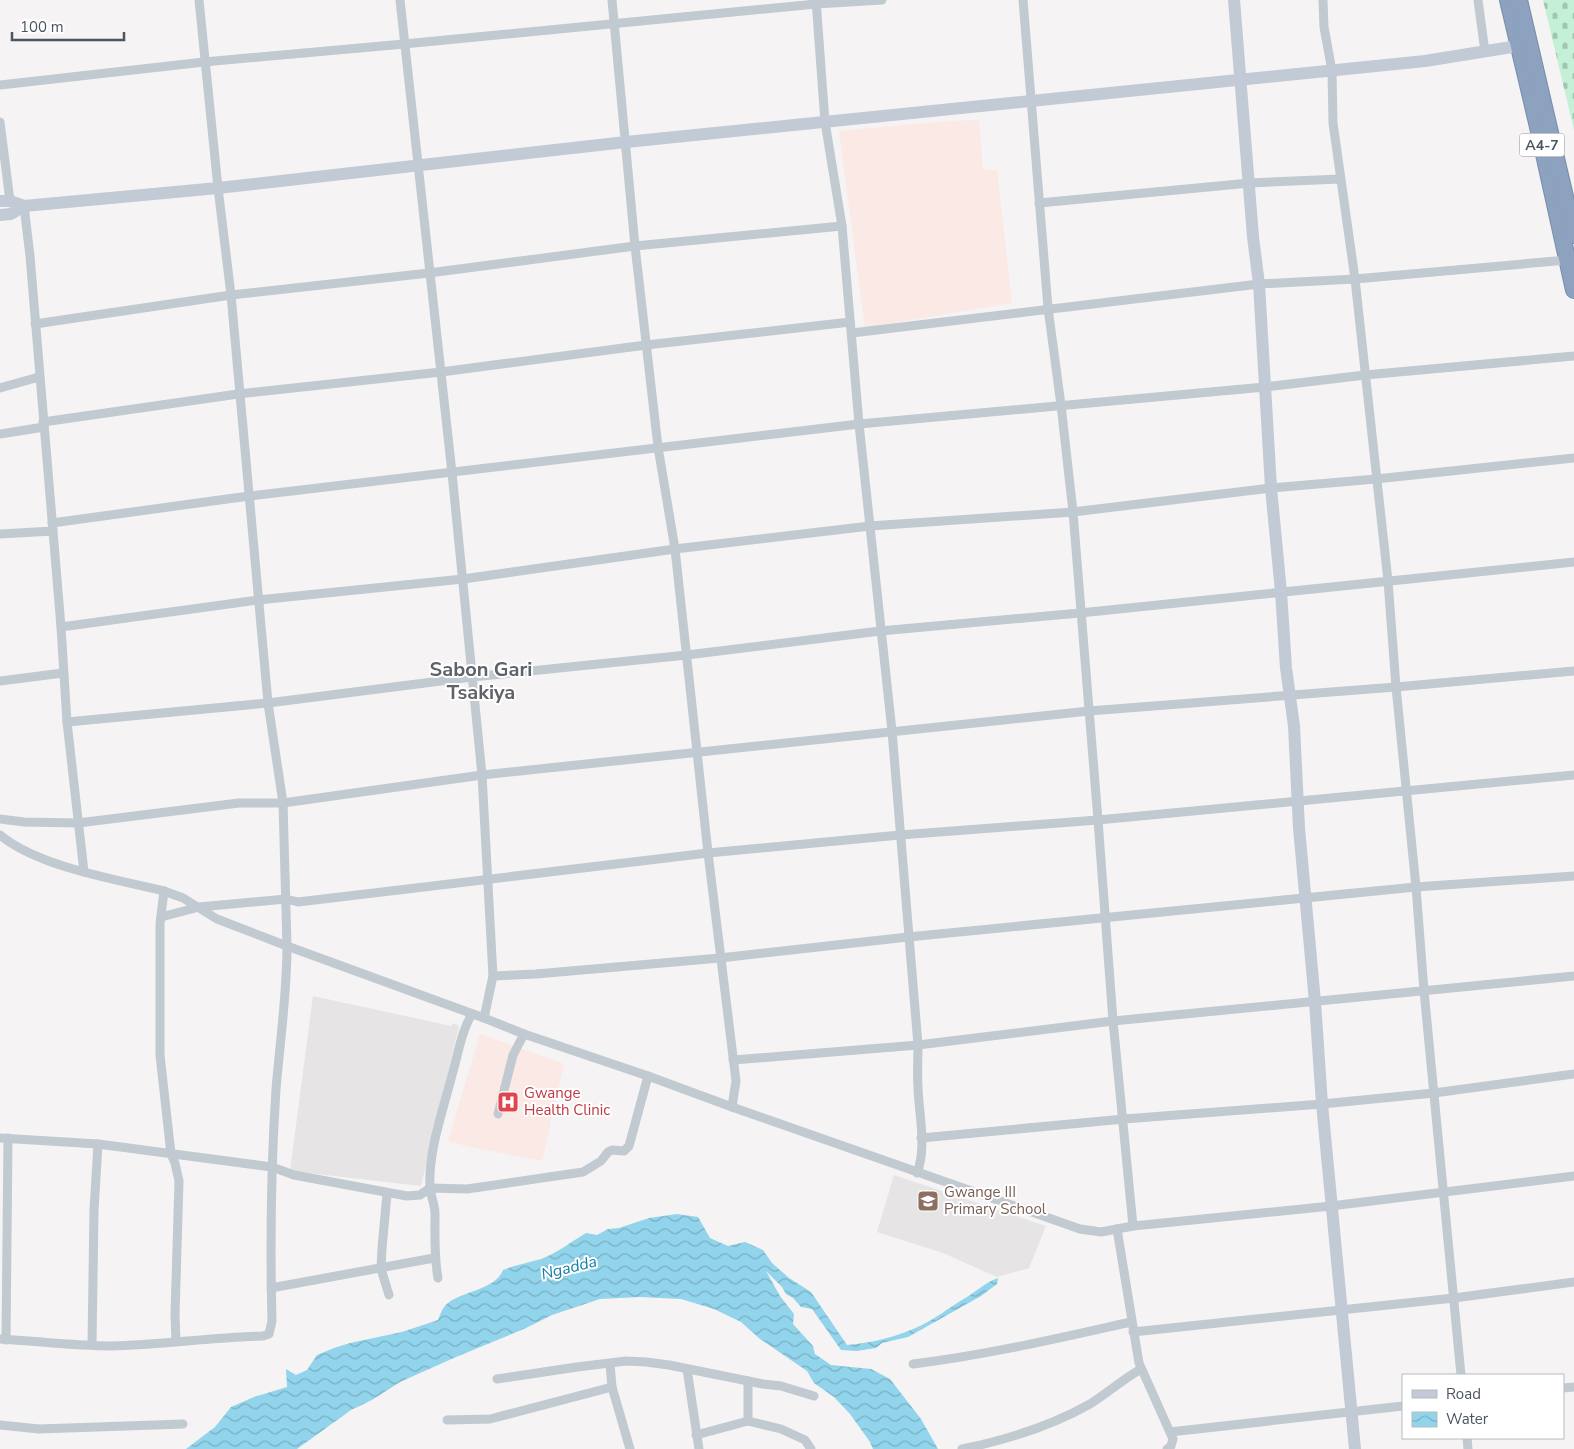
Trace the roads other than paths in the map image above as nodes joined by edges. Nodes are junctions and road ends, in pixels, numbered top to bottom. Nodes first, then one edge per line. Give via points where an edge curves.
1 (199, 0) edge
2 (400, 0) edge
3 (612, 0) edge
4 (882, 0) edge
5 (1023, 0) edge
6 (1234, 0) edge
7 (1323, 0) edge
8 (1478, 0) edge
9 (1508, 0) edge
10 (1519, 0) edge
11 (816, 2) edge
12 (614, 23) junction
13 (404, 44) junction
14 (1523, 44) junction
15 (1485, 52) junction
16 (204, 62) junction
17 (1332, 71) junction
18 (1240, 80) junction
19 (0, 85) edge
20 (1031, 102) junction
21 (0, 122) edge
22 (825, 122) junction
23 (626, 142) junction
24 (418, 166) junction
25 (1340, 179) junction
26 (1250, 183) junction
27 (218, 188) junction
28 (5, 201) edge
29 (1039, 203) junction
30 (24, 206) junction
31 (0, 215) edge
32 (842, 226) junction
33 (1574, 235) edge
34 (635, 246) junction
35 (1567, 260) junction
36 (429, 273) junction
37 (1355, 279) junction
38 (1259, 284) junction
39 (1574, 290) edge
40 (231, 295) junction
41 (1048, 308) junction
42 (850, 322) junction
43 (35, 324) junction
44 (852, 333) junction
45 (646, 345) junction
46 (1574, 356) edge
47 (441, 372) junction
48 (1365, 375) junction
49 (39, 377) junction
50 (1264, 387) junction
51 (0, 388) edge
52 (238, 394) junction
53 (1061, 405) junction
54 (43, 424) junction
55 (859, 424) junction
56 (0, 434) edge
57 (658, 447) junction
58 (1574, 458) edge
59 (452, 473) junction
60 (1376, 479) junction
61 (1272, 488) junction
62 (249, 496) junction
63 (1073, 512) junction
64 (870, 526) junction
65 (52, 527) junction
66 (0, 534) edge
67 (675, 549) junction
68 (1574, 562) edge
69 (463, 579) junction
70 (1388, 581) junction
71 (1281, 592) junction
72 (258, 600) junction
73 (1080, 613) junction
74 (61, 627) junction
75 (880, 631) junction
76 (687, 654) junction
77 (1574, 671) edge
78 (63, 673) junction
79 (472, 677) junction
80 (0, 681) edge
81 (1396, 687) junction
82 (1289, 696) junction
83 (268, 703) junction
84 (1089, 711) junction
85 (67, 722) junction
86 (892, 732) junction
87 (696, 751) junction
88 (482, 775) junction
89 (1574, 775) edge
90 (1407, 790) junction
91 (1297, 800) junction
92 (282, 803) junction
93 (0, 819) edge
94 (1098, 820) junction
95 (78, 823) junction
96 (0, 835) edge
97 (900, 835) junction
98 (708, 853) junction
99 (84, 872) junction
100 (1574, 876) edge
101 (488, 880) junction
102 (1416, 887) junction
103 (164, 891) junction
104 (1305, 898) junction
105 (286, 899) junction
106 (198, 907) junction
107 (161, 917) junction
108 (1105, 919) junction
109 (908, 937) junction
110 (287, 946) junction
111 (720, 958) junction
112 (493, 976) junction
113 (1574, 976) edge
114 (1424, 991) junction
115 (1315, 1002) junction
116 (472, 1014) junction
117 (484, 1018) junction
118 (1113, 1021) junction
119 (524, 1034) junction
120 (918, 1045) junction
121 (733, 1060) junction
122 (1574, 1074) edge
123 (648, 1076) junction
124 (1434, 1093) junction
125 (1322, 1104) junction
126 (732, 1106) junction
127 (498, 1114) dead end
128 (1124, 1119) junction
129 (4, 1138) edge
130 (921, 1138) junction
131 (98, 1144) junction
132 (171, 1154) junction
133 (272, 1167) junction
134 (917, 1172) junction
135 (1574, 1176) edge
136 (430, 1188) junction
137 (1443, 1192) junction
138 (387, 1194) junction
139 (1331, 1206) junction
140 (1133, 1226) junction
141 (1117, 1229) junction
142 (434, 1258) junction
143 (382, 1269) junction
144 (438, 1278) dead end
145 (1574, 1282) edge
146 (271, 1288) junction
147 (389, 1295) dead end
148 (1454, 1298) junction
149 (1342, 1310) junction
150 (1131, 1322) junction
151 (1132, 1332) junction
152 (3, 1340) edge
153 (176, 1342) junction
154 (92, 1345) junction
155 (610, 1364) junction
156 (913, 1364) dead end
157 (686, 1369) junction
158 (1141, 1369) junction
159 (1461, 1374) edge
160 (496, 1379) dead end
161 (748, 1381) junction
162 (612, 1386) junction
163 (814, 1396) dead end
164 (1402, 1406) edge
165 (1352, 1412) junction
166 (447, 1420) dead end
167 (748, 1421) junction
168 (183, 1424) dead end
169 (0, 1425) edge
170 (1170, 1432) junction
171 (696, 1435) junction
172 (630, 1449) edge
173 (699, 1449) edge
174 (811, 1449) edge
175 (962, 1449) edge
176 (1167, 1449) edge
177 (1356, 1449) edge

1 - 16 street
2 - 13 street
3 - 12 street
4 - 11 street
5 - 20 street
6 - 18 main road
7 - 17 street
8 - 15 street
9 - 14 highway, A4-7
10 - 14 highway, A4-7
11 - 12 street
11 - 22 street
12 - 13 street
12 - 23 street
13 - 16 street
13 - 24 street
14 - 15 main road
14 - 33 highway, A4-7 via 1553,141
14 - 35 highway, A4-7
15 - 17 main road via 1425,62
16 - 19 street
16 - 27 street
17 - 18 main road
17 - 25 street via 1333,123
18 - 20 main road
18 - 26 main road
20 - 22 main road
20 - 29 street
21 - 28 street
22 - 23 main road
22 - 32 street
23 - 24 main road
23 - 34 street
24 - 27 main road
24 - 36 street
25 - 26 street
25 - 37 street
26 - 29 street
26 - 38 main road
27 - 30 main road
27 - 40 street
28 - 30 main road
29 - 41 street
30 - 31 main road via 11,214
30 - 43 street
32 - 34 street
32 - 42 street
34 - 36 street
34 - 45 street
35 - 37 street
35 - 39 highway, A4-7
36 - 40 street
36 - 47 street
37 - 38 street
37 - 48 street
38 - 41 street
38 - 50 main road
40 - 43 street
40 - 52 street
41 - 44 street
41 - 53 street
42 - 44 street
42 - 45 street
43 - 49 street
44 - 55 street
45 - 47 street
45 - 57 street
46 - 48 street
47 - 52 street
47 - 59 street
48 - 50 street
48 - 60 street
49 - 51 street
49 - 54 street
50 - 53 street
50 - 61 main road
52 - 54 street
52 - 62 street
53 - 55 street
53 - 63 street
54 - 56 street
54 - 65 street
55 - 57 street
55 - 64 street
57 - 59 street
57 - 67 street
58 - 60 street
59 - 62 street
59 - 69 street
60 - 61 street
60 - 70 street
61 - 63 street
61 - 71 main road
62 - 65 street
62 - 72 street
63 - 64 street
63 - 73 street
64 - 67 street
64 - 75 street
65 - 66 street
65 - 74 street
67 - 69 street
67 - 76 street
68 - 70 street
69 - 72 street
69 - 79 street
70 - 71 street
70 - 81 street
71 - 73 street
71 - 82 main road
72 - 74 street
72 - 83 street
73 - 75 street
73 - 84 street
74 - 78 street
75 - 76 street
75 - 86 street
76 - 79 street
76 - 87 street
77 - 81 street
78 - 80 street
78 - 85 street
79 - 83 street
79 - 88 street
81 - 82 street
81 - 90 street
82 - 84 street
82 - 91 main road via 1294,726
83 - 85 street
83 - 92 street
84 - 86 street
84 - 94 street
85 - 95 street
86 - 87 street
86 - 97 street
87 - 88 street
87 - 98 street
88 - 92 street
88 - 101 street
89 - 90 street
90 - 91 street
90 - 102 street
91 - 94 street
91 - 104 main road
92 - 95 street via 239,803
92 - 105 street
93 - 95 street
94 - 97 street
94 - 108 street
95 - 99 street
96 - 99 street via 31,854
97 - 98 street
97 - 109 street
98 - 101 street
98 - 111 street
99 - 103 street
100 - 102 street
101 - 105 street via 298,902
101 - 112 street
102 - 104 street
102 - 114 street
103 - 106 street
103 - 107 street
104 - 108 street
104 - 115 main road
105 - 106 street
105 - 110 street
106 - 107 street
106 - 110 street via 217,919
107 - 132 street via 160,1055
108 - 109 street
108 - 118 street
109 - 111 street
109 - 120 street
110 - 116 street
110 - 133 street
111 - 112 street
111 - 121 street
112 - 117 street
113 - 114 street
114 - 115 street
114 - 124 street
115 - 118 street
115 - 125 main road
116 - 117 street
116 - 136 street via 460,1044 436,1136
117 - 119 street
118 - 120 street
118 - 128 street
119 - 123 street
119 - 127 street via 513,1055
120 - 121 street
120 - 130 street
121 - 126 street via 736,1081
122 - 124 street
123 - 126 street
123 - 136 street via 630,1146 608,1152 590,1169 551,1178 467,1189
124 - 125 street
124 - 137 street
125 - 128 street
125 - 139 main road
126 - 134 street
128 - 130 street
128 - 140 street
129 - 131 street
129 - 152 street
130 - 134 street via 921,1163
131 - 132 street
131 - 154 street
132 - 133 street
132 - 153 street via 179,1181
133 - 138 street via 294,1175
133 - 146 street
134 - 141 street via 1080,1229 1101,1232
135 - 137 street
136 - 138 street via 420,1195
136 - 142 street via 435,1207
137 - 139 street
137 - 148 street
138 - 143 street
139 - 140 street
139 - 149 main road
140 - 141 street
141 - 150 street
142 - 143 street
142 - 144 street
143 - 146 street
143 - 147 street
145 - 148 street
146 - 153 street via 269,1334
148 - 149 street
148 - 159 street
149 - 151 street
149 - 165 main road
150 - 151 street
150 - 156 street via 1002,1350
151 - 158 street
152 - 154 street
153 - 154 street
155 - 157 street via 646,1362
155 - 160 street
155 - 162 street
157 - 161 street
157 - 171 street
158 - 170 street
158 - 175 street via 1092,1403 1065,1417 1017,1435
161 - 163 street
161 - 167 street
162 - 166 street via 490,1419
162 - 172 street
164 - 165 street
165 - 170 street
165 - 177 main road
167 - 171 street
167 - 174 street via 781,1429 804,1440
168 - 169 street via 39,1428
170 - 176 street via 1173,1440
171 - 173 street

